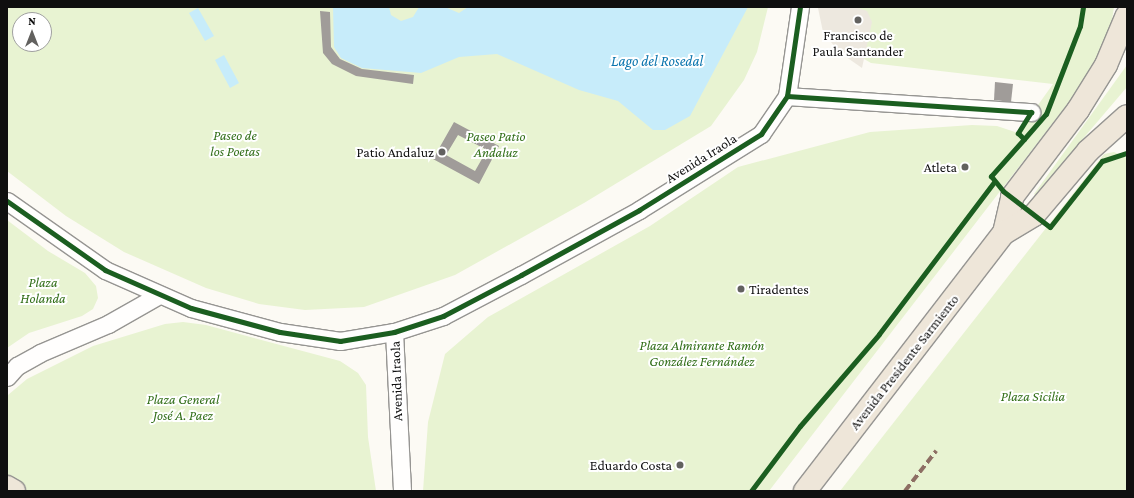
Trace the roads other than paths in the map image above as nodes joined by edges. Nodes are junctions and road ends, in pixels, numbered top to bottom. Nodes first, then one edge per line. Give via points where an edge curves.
1 (800, 7) edge
2 (1127, 15) edge
3 (787, 96) junction
4 (1031, 112) dead end
5 (1127, 116) edge
6 (7, 201) edge
7 (1004, 233) junction
8 (159, 295) junction
9 (394, 332) junction
10 (7, 377) edge
11 (7, 487) edge
12 (14, 491) edge
13 (402, 491) edge
14 (805, 491) edge

1 - 3 street
2 - 7 main road, Avenida Presidente Sarmiento via 1102,72 1012,197
3 - 4 street
3 - 9 street, Avenida Iraola via 761,134 682,184 463,306
5 - 7 main road, Avenida Presidente Sarmiento via 1088,151 1034,215
6 - 8 street via 105,270
7 - 14 main road, Avenida Presidente Sarmiento
8 - 9 street via 222,318 288,333 340,341
8 - 10 street via 108,324 40,353 17,366
9 - 13 street, Avenida Iraola
11 - 12 main road

